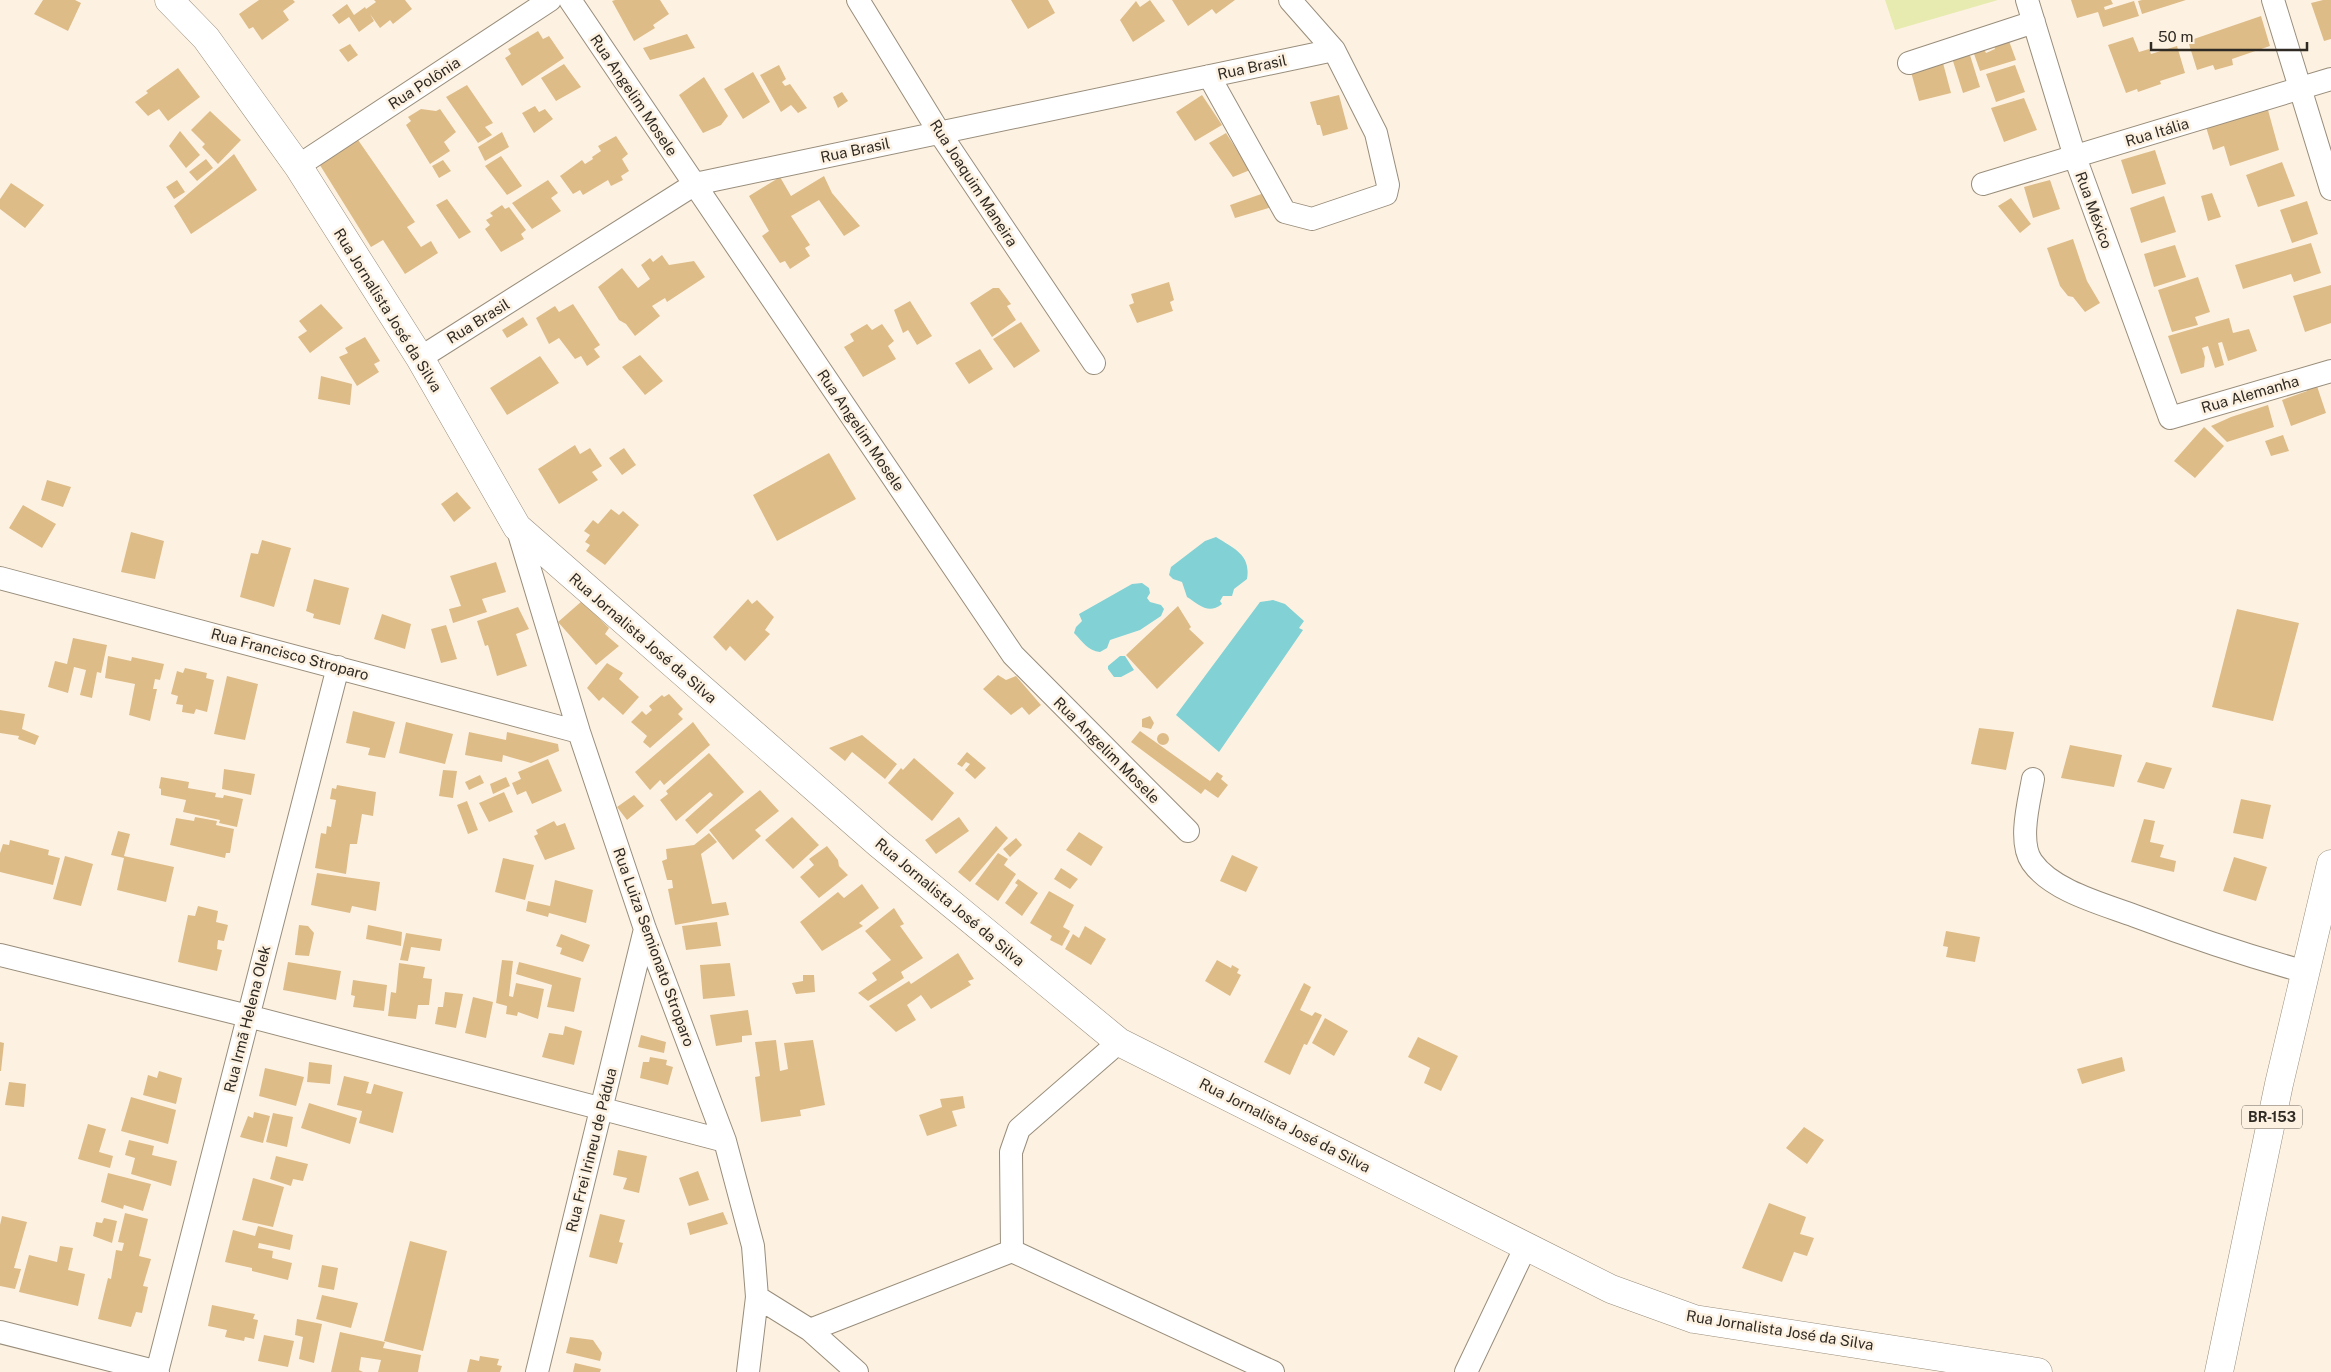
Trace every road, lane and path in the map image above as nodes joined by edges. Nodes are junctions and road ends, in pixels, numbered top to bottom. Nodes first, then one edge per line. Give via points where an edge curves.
1 (169, 0) edge
2 (550, 0) edge
3 (570, 0) edge
4 (858, 0) edge
5 (1290, 0) edge
6 (2027, 0) edge
7 (2273, 0) edge
8 (2034, 22) junction
9 (1334, 50) junction
10 (1909, 63) dead end
11 (1209, 76) junction
12 (2331, 79) edge
13 (2300, 88) junction
14 (939, 132) junction
15 (2075, 157) junction
16 (298, 166) junction
17 (695, 184) junction
18 (1983, 184) dead end
19 (2331, 189) edge
20 (420, 358) junction
21 (1094, 363) dead end
22 (2331, 371) edge
23 (2170, 418) joint
24 (517, 527) junction
25 (0, 578) edge
26 (338, 667) junction
27 (579, 732) junction
28 (2033, 779) dead end
29 (1188, 831) dead end
30 (2331, 864) edge
31 (646, 929) junction
32 (0, 956) edge
33 (2306, 972) junction
34 (248, 1016) junction
35 (1120, 1042) junction
36 (601, 1109) junction
37 (725, 1141) junction
38 (1526, 1246) junction
39 (1012, 1251) junction
40 (757, 1297) junction
41 (810, 1330) junction
42 (0, 1332) edge
43 (1971, 1366) edge
44 (157, 1372) edge
45 (537, 1372) edge
46 (748, 1372) edge
47 (857, 1372) edge
48 (1273, 1372) edge
49 (1466, 1372) edge
50 (2038, 1372) edge
51 (2219, 1372) edge

1 - 16 main road, Rua Jornalista José da Silva via 206,38
2 - 16 street, Rua Polônia
3 - 17 street, Rua Angelim Mosele
4 - 14 street, Rua Joaquim Maneira
5 - 9 street
6 - 8 street, Rua México
7 - 13 street
8 - 10 street
8 - 15 street, Rua México
9 - 11 street, Rua Brasil
9 - 11 street via 1376,133 1388,185 1386,194 1312,219 1284,212
11 - 14 street, Rua Brasil
12 - 13 street, Rua Itália
13 - 15 street, Rua Itália
13 - 19 street
14 - 17 street, Rua Brasil
14 - 21 street, Rua Joaquim Maneira
15 - 18 street, Rua Itália
15 - 23 street, Rua México
16 - 20 main road, Rua Jornalista José da Silva
17 - 20 street, Rua Brasil
17 - 29 street, Rua Angelim Mosele via 1013,655
20 - 24 main road, Rua Jornalista José da Silva
22 - 23 street, Rua Alemanha
24 - 27 street, Rua Luiza Semionato Stroparo
24 - 35 main road, Rua Jornalista José da Silva via 879,844
25 - 26 street, Rua Francisco Stroparo
26 - 27 street, Rua Francisco Stroparo
26 - 34 street, Rua Irmã Helena Olek
27 - 31 street, Rua Luiza Semionato Stroparo
28 - 33 street via 2026,818 2026,845 2031,861 2051,880 2078,895 2169,929
30 - 33 main road, BR-153
31 - 36 street, Rua Frei Irineu de Pádua
31 - 37 street, Rua Luiza Semionato Stroparo
32 - 34 street
33 - 51 main road, BR-153 via 2279,1084
34 - 36 street
34 - 44 street, Rua Irmã Helena Olek
35 - 38 main road, Rua Jornalista José da Silva
35 - 39 street via 1019,1129 1011,1152
36 - 37 street
36 - 45 street, Rua Frei Irineu de Pádua
37 - 40 street, Rua Luiza Semionato Stroparo via 753,1246
38 - 43 main road, Rua Jornalista José da Silva via 1611,1289 1694,1319
38 - 49 street
39 - 41 street
39 - 48 street
40 - 41 street
40 - 46 street, Rua Luiza Semionato Stroparo
41 - 47 street
42 - 44 street
43 - 50 main road, Rua Jornalista José da Silva

